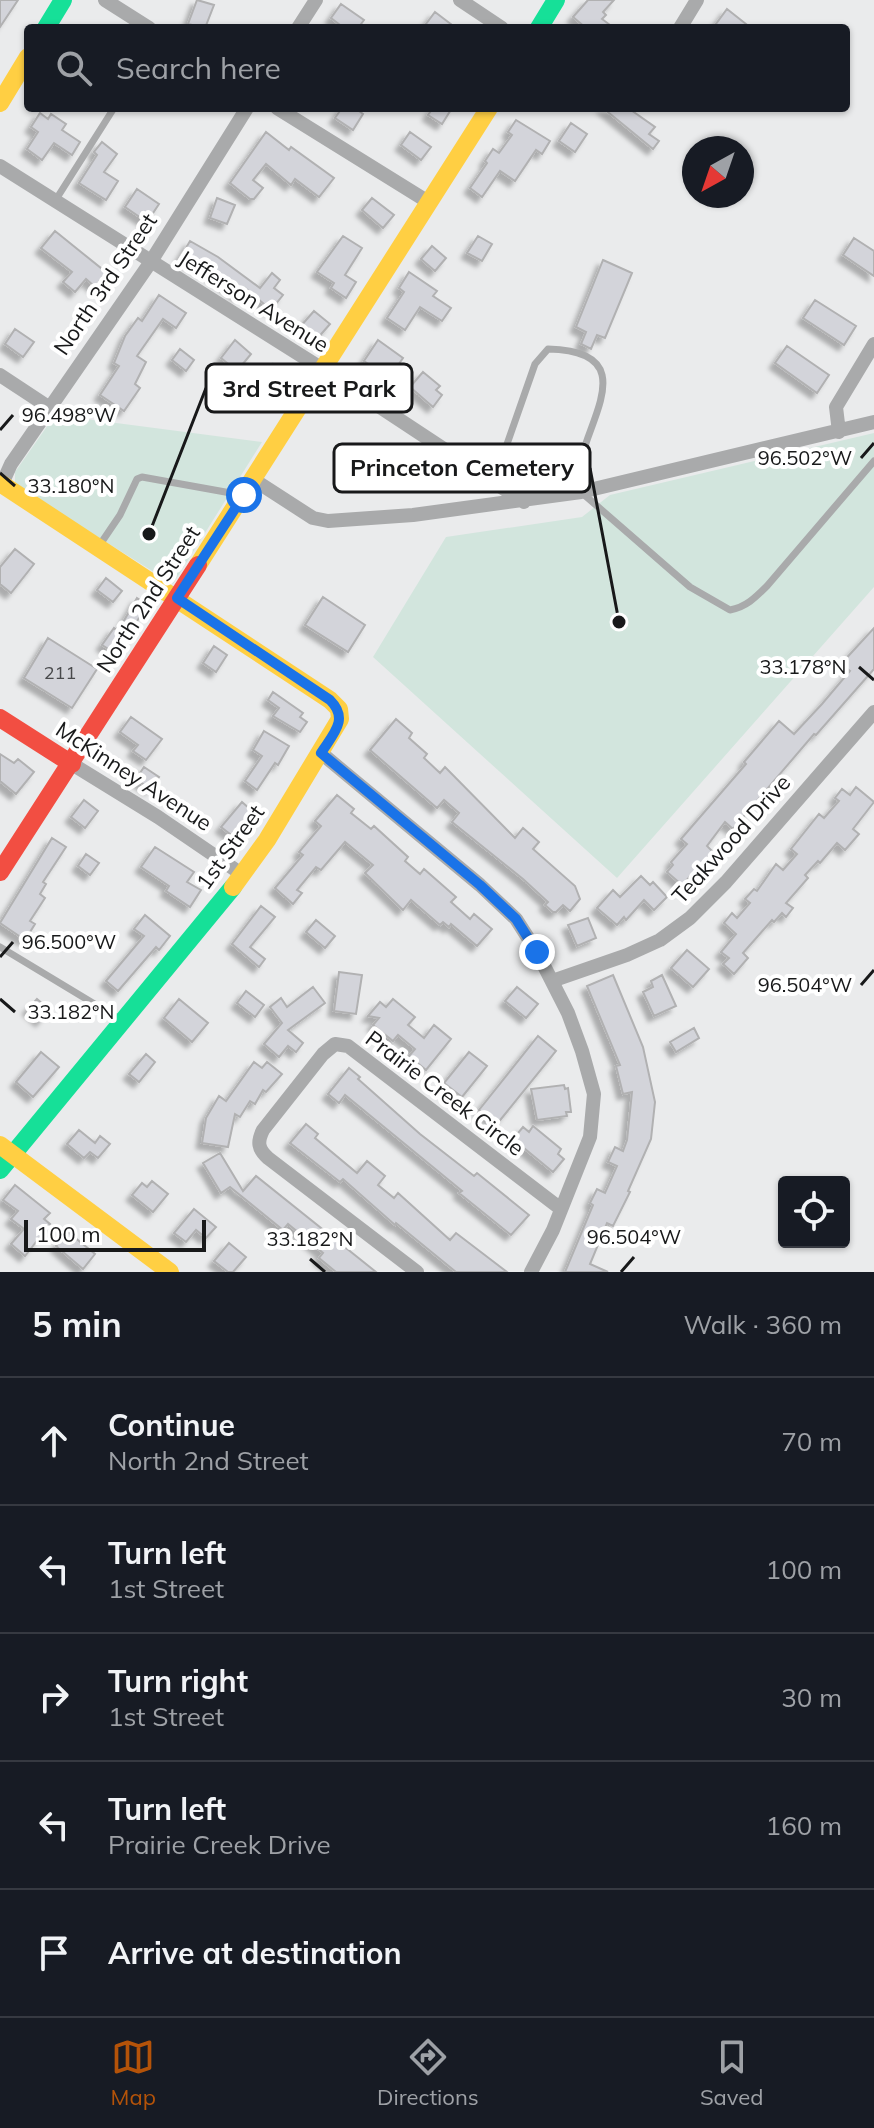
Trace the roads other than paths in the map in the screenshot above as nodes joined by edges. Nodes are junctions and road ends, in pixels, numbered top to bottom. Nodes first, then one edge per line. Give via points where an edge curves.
1 (63, 0) edge
2 (105, 0) edge
3 (316, 0) edge
4 (460, 0) edge
5 (556, 0) edge
6 (697, 0) edge
7 (48, 24) edge
8 (143, 24) edge
9 (301, 24) edge
10 (496, 24) edge
11 (543, 24) edge
12 (682, 24) edge
13 (24, 64) edge
14 (0, 103) edge
15 (111, 112) edge
16 (244, 112) edge
17 (283, 112) edge
18 (487, 112) edge
19 (0, 166) edge
20 (54, 202) junction
21 (430, 203) junction
22 (150, 263) junction
23 (874, 344) edge
24 (324, 370) junction
25 (0, 375) edge
26 (50, 408) junction
27 (874, 422) edge
28 (839, 432) junction
29 (874, 461) edge
30 (492, 479) junction
31 (1, 484) edge
32 (249, 488) junction
33 (581, 492) junction
34 (524, 502) junction
35 (99, 547) junction
36 (177, 598) junction
37 (874, 712) edge
38 (0, 718) edge
39 (321, 753) junction
40 (72, 764) junction
41 (0, 872) edge
42 (243, 875) junction
43 (0, 947) edge
44 (552, 981) junction
45 (123, 1021) junction
46 (6, 1149) edge
47 (0, 1170) edge
48 (561, 1209) junction
49 (170, 1272) edge
50 (417, 1272) edge
51 (531, 1272) edge

1 - 7 street
2 - 8 street
3 - 9 street
4 - 10 street
5 - 11 street
6 - 12 street
13 - 14 street
15 - 20 lane
16 - 22 street, North 3rd Street
17 - 21 street
18 - 21 street, North 2nd Street
19 - 20 street, Jefferson Avenue
20 - 22 street, Jefferson Avenue
21 - 24 street, North 2nd Street
22 - 24 street, Jefferson Avenue
22 - 26 street, North 3rd Street
23 - 28 street via 836,407
24 - 30 street, Jefferson Avenue
24 - 32 street, North 2nd Street
25 - 26 street
26 - 31 street, North 3rd Street
27 - 28 street
28 - 33 street
29 - 33 lane via 754,600 730,610 690,587
30 - 33 lane via 535,364 548,349 560,349 596,363 604,377 577,476
30 - 34 street, Jefferson Avenue
31 - 35 street
32 - 34 street via 328,521
32 - 35 lane via 142,477
32 - 36 street, North 2nd Street
33 - 34 street
35 - 36 street
36 - 39 street, 1st Street via 339,709 340,719
36 - 40 street, North 2nd Street
37 - 44 street, Teakwood Drive via 690,918 660,940
38 - 40 street, McKinney Avenue
39 - 42 street, 1st Street
39 - 44 street via 516,919
40 - 41 street, North 2nd Street
40 - 42 street, McKinney Avenue
42 - 45 street, 1st Street
43 - 45 lane
44 - 48 street via 594,1094 590,1137
45 - 46 street, 1st Street
46 - 47 street, 1st Street
46 - 49 street
48 - 50 street, Prairie Creek Circle via 348,1046 335,1044 263,1130 259,1147
48 - 51 street

